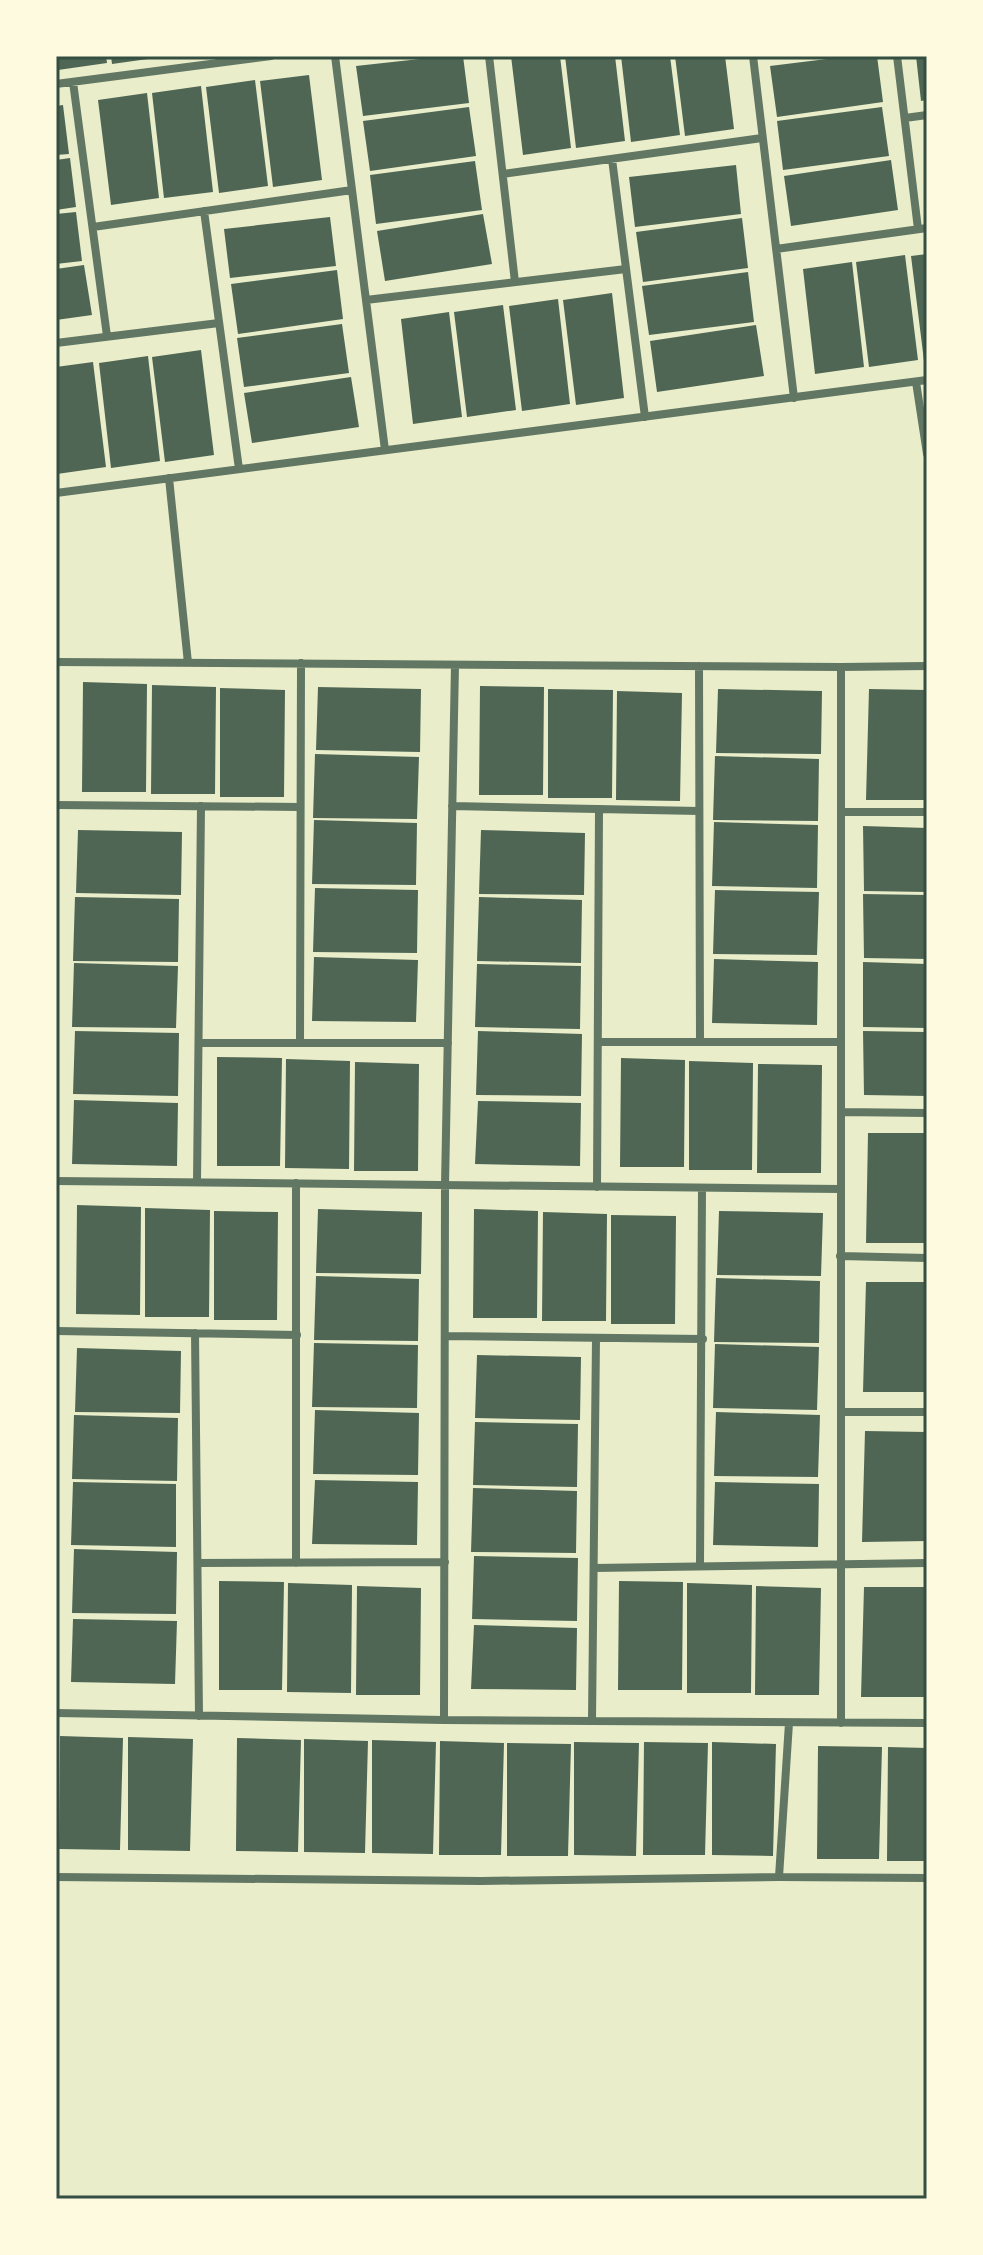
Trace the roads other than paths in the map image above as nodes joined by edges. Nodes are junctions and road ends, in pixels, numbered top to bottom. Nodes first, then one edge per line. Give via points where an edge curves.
1 (181, 56) edge
2 (271, 56) edge
3 (335, 56) edge
4 (489, 56) edge
5 (753, 56) edge
6 (897, 56) edge
7 (183, 67) junction
8 (73, 82) junction
9 (56, 84) edge
10 (927, 115) edge
11 (905, 118) junction
12 (762, 138) junction
13 (612, 159) junction
14 (503, 174) junction
15 (352, 190) junction
16 (204, 211) junction
17 (93, 227) junction
18 (922, 228) edge
19 (776, 249) junction
20 (626, 269) junction
21 (515, 282) junction
22 (366, 300) junction
23 (219, 323) junction
24 (107, 336) junction
25 (56, 343) edge
26 (927, 380) edge
27 (916, 382) junction
28 (794, 398) junction
29 (645, 417) junction
30 (385, 450) junction
31 (927, 454) edge
32 (239, 469) junction
33 (169, 478) junction
34 (56, 493) edge
35 (56, 662) edge
36 (188, 663) junction
37 (301, 663) junction
38 (455, 665) junction
39 (699, 666) junction
40 (927, 666) edge
41 (841, 667) junction
42 (56, 805) edge
43 (201, 806) junction
44 (452, 806) junction
45 (300, 807) junction
46 (599, 809) junction
47 (699, 811) junction
48 (841, 812) junction
49 (927, 812) edge
50 (598, 1042) junction
51 (700, 1042) junction
52 (841, 1042) junction
53 (199, 1043) junction
54 (300, 1043) junction
55 (448, 1043) junction
56 (841, 1112) junction
57 (927, 1113) edge
58 (56, 1181) edge
59 (197, 1182) junction
60 (296, 1183) junction
61 (445, 1185) junction
62 (597, 1187) junction
63 (702, 1188) junction
64 (841, 1189) junction
65 (840, 1256) junction
66 (927, 1258) edge
67 (56, 1331) edge
68 (195, 1333) junction
69 (297, 1335) junction
70 (445, 1336) junction
71 (596, 1338) junction
72 (703, 1339) junction
73 (841, 1412) junction
74 (927, 1412) edge
75 (445, 1562) junction
76 (198, 1563) junction
77 (296, 1563) junction
78 (927, 1563) edge
79 (841, 1564) junction
80 (700, 1566) junction
81 (594, 1568) junction
82 (56, 1713) edge
83 (199, 1716) junction
84 (444, 1720) junction
85 (592, 1721) junction
86 (789, 1723) junction
87 (841, 1723) junction
88 (927, 1723) edge
89 (56, 1877) edge
90 (779, 1877) junction
91 (927, 1878) edge

1 - 7 street
2 - 7 street
3 - 15 street
4 - 14 street
5 - 12 street
6 - 11 street
7 - 8 street
8 - 9 street
8 - 17 street
10 - 11 street
11 - 18 street
12 - 13 street
12 - 19 street
13 - 14 street
13 - 20 street
14 - 21 street
15 - 16 street
15 - 22 street
16 - 17 street
16 - 23 street
17 - 24 street
18 - 19 street
19 - 28 street
20 - 21 street
20 - 29 street
21 - 22 street
22 - 30 street
23 - 24 street
23 - 32 street
24 - 25 street
26 - 27 street
27 - 28 street
27 - 31 street
28 - 29 street
29 - 30 street
30 - 32 street
32 - 33 street
33 - 34 street
33 - 36 street
35 - 36 street
36 - 37 street
37 - 38 street
37 - 45 street
38 - 39 street
38 - 44 street
39 - 41 street
39 - 47 street
40 - 41 street
41 - 48 street
42 - 43 street
43 - 45 street
43 - 53 street
44 - 46 street
44 - 55 street
45 - 54 street
46 - 47 street
46 - 50 street
47 - 51 street
48 - 49 street
48 - 52 street
50 - 51 street
50 - 62 street
51 - 52 street
52 - 56 street
53 - 54 street
53 - 59 street
54 - 55 street
55 - 61 street
56 - 57 street
56 - 64 street
58 - 59 street
59 - 60 street
60 - 61 street
60 - 69 street
61 - 62 street
61 - 70 street
62 - 63 street
63 - 64 street
63 - 72 street
64 - 65 street
65 - 66 street
65 - 73 street
67 - 68 street
68 - 69 street
68 - 76 street
69 - 77 street
70 - 71 street
70 - 75 street
71 - 72 street
71 - 81 street
72 - 80 street
73 - 74 street
73 - 79 street
75 - 77 street
75 - 84 street
76 - 77 street
76 - 83 street
78 - 79 street
79 - 80 street
79 - 87 street
80 - 81 street
81 - 85 street
82 - 83 street
83 - 84 street
84 - 85 street
85 - 86 street
86 - 87 street
86 - 90 street
87 - 88 street
89 - 90 street
90 - 91 street

